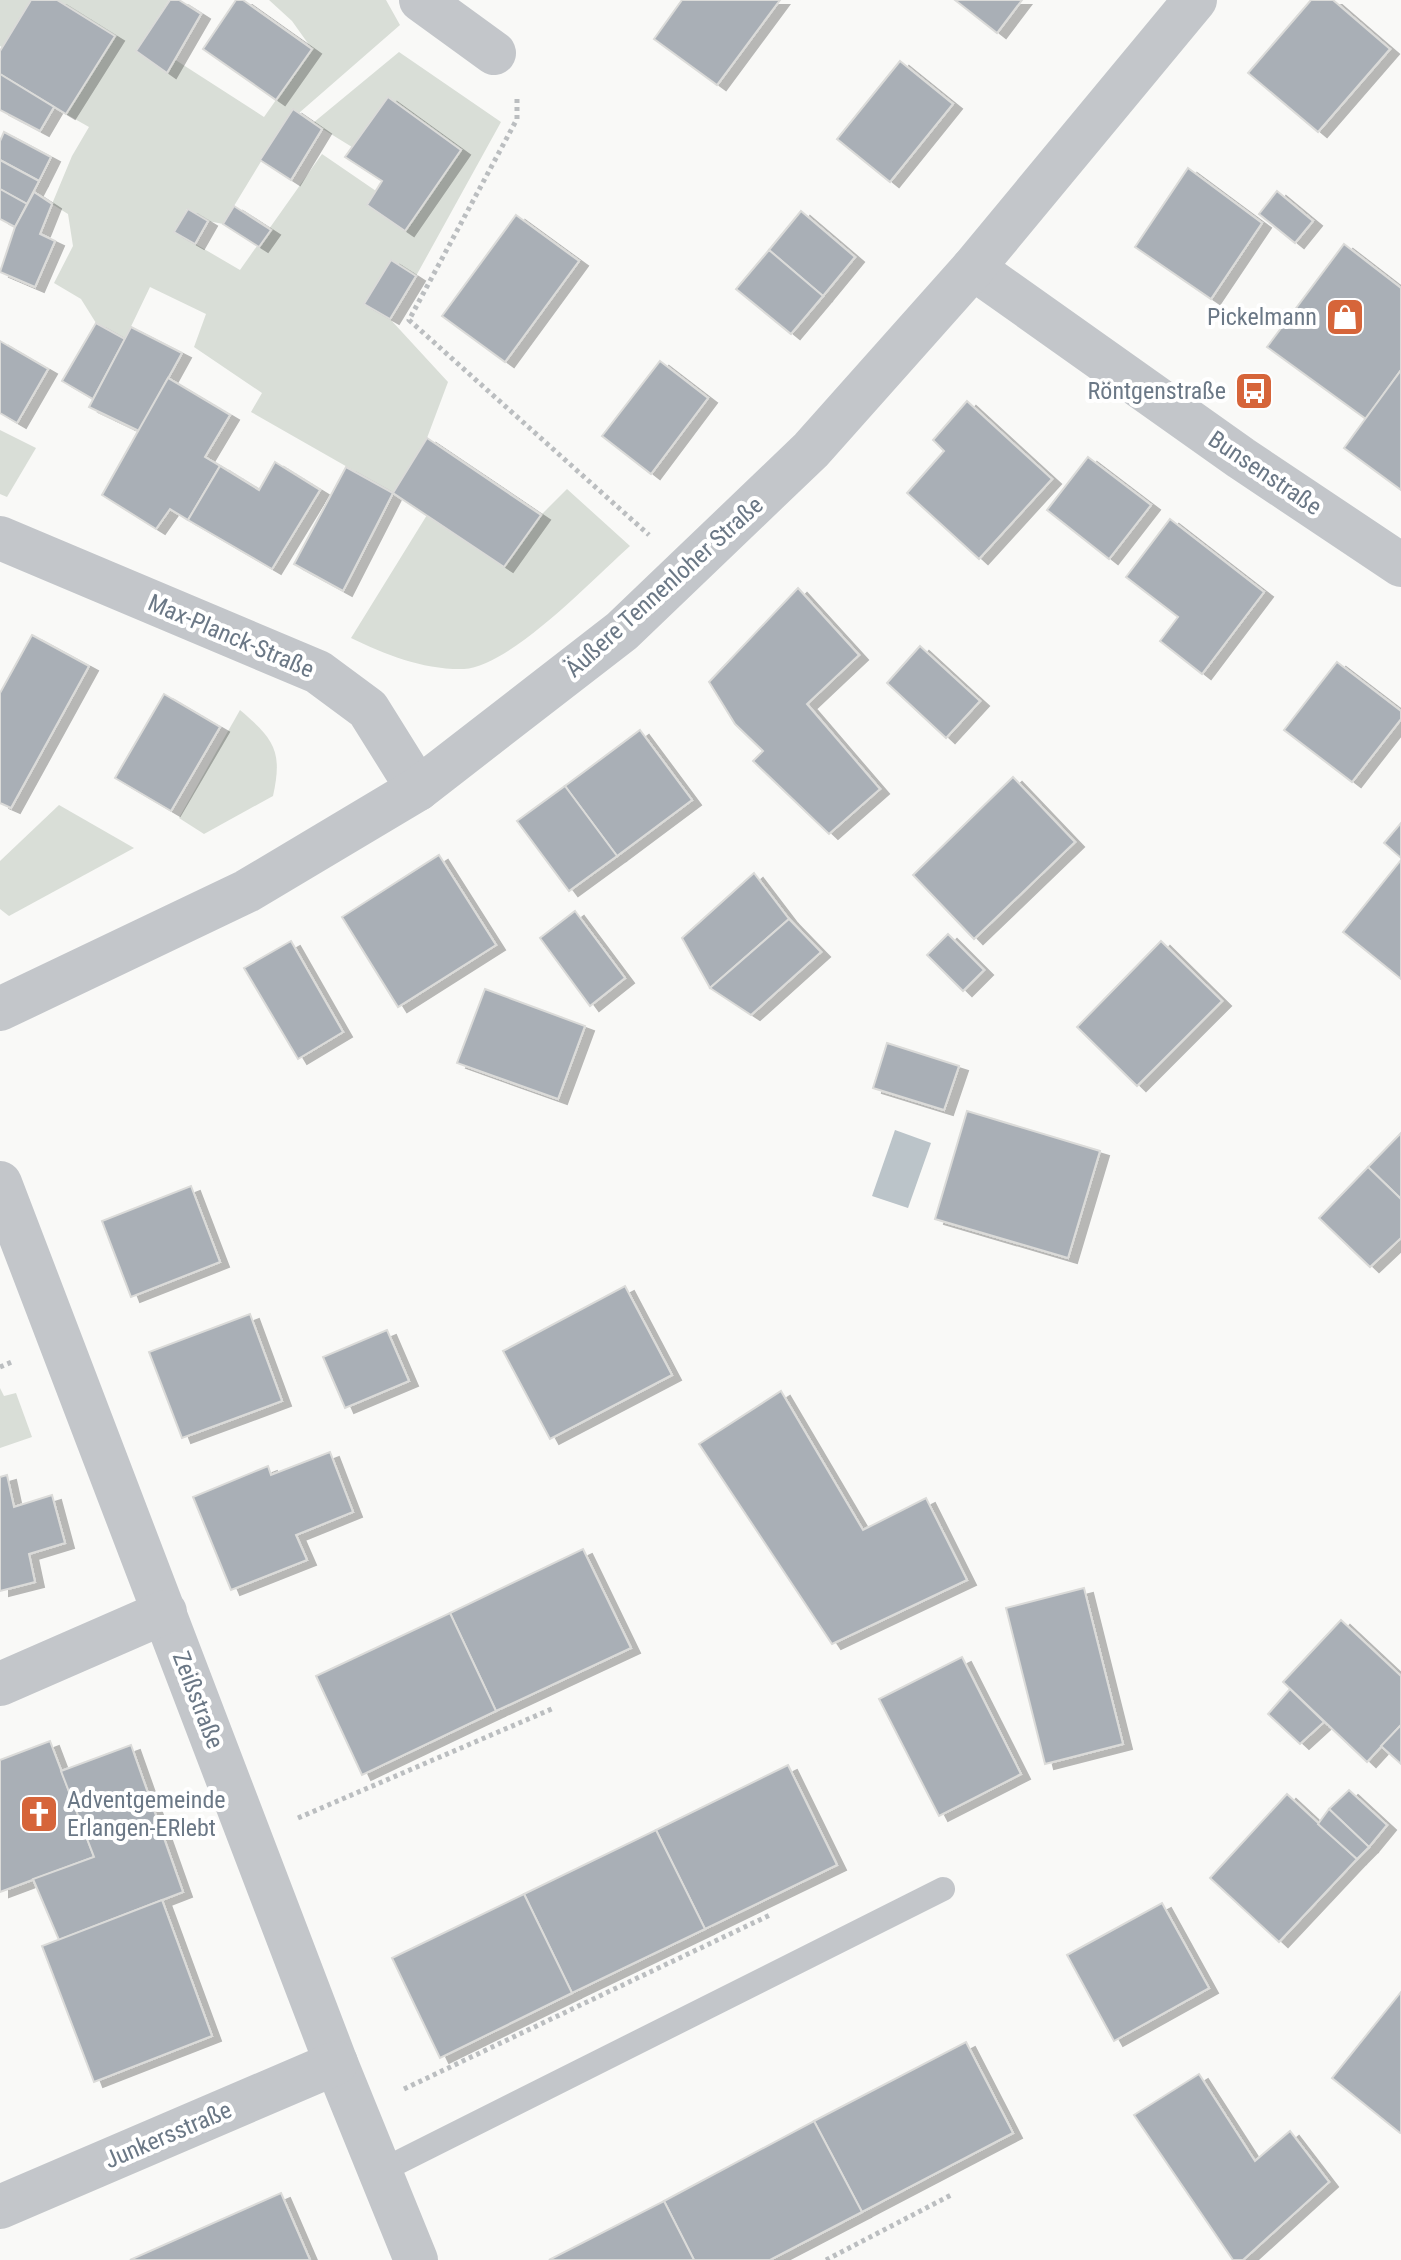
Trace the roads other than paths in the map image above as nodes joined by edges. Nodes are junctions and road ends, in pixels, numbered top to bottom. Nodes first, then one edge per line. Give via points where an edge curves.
1 (421, 0) edge
2 (1195, 0) edge
3 (494, 53) road end
4 (973, 268) junction
5 (0, 538) edge
6 (1401, 565) edge
7 (418, 789) junction
8 (0, 1009) edge
9 (0, 1183) edge
10 (165, 1612) junction
11 (0, 1684) edge
12 (943, 1889) dead end
13 (336, 2063) junction
14 (381, 2171) junction
15 (0, 2207) edge
16 (416, 2260) edge

1 - 3 street
2 - 4 street, Äußere Tennenloher Straße
4 - 6 street, Bunsenstraße
4 - 7 street, Äußere Tennenloher Straße via 811,450 688,570 604,647
5 - 7 street, Max-Planck-Straße via 318,672 368,709
7 - 8 street, Äußere Tennenloher Straße via 247,891
9 - 10 street, Zeißstraße
10 - 11 street
10 - 13 street, Zeißstraße
12 - 14 lane
13 - 14 street, Zeißstraße
13 - 15 street, Junkersstraße
14 - 16 street, Zeißstraße

